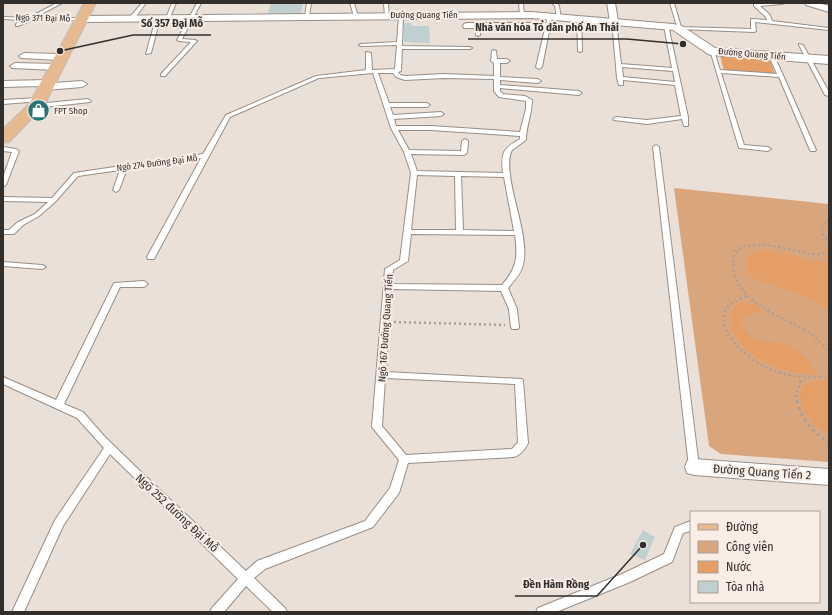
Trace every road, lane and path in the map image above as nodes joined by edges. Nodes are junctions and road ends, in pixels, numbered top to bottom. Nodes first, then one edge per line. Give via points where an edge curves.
1 (60, 3) edge
2 (90, 3) edge
3 (144, 3) edge
4 (174, 3) edge
5 (199, 3) edge
6 (309, 3) edge
7 (352, 3) edge
8 (386, 3) edge
9 (521, 3) edge
10 (554, 3) edge
11 (611, 3) edge
12 (672, 3) edge
13 (782, 3) edge
14 (809, 3) edge
15 (829, 9) edge
16 (522, 15) junction
17 (307, 16) junction
18 (356, 16) junction
19 (387, 16) junction
20 (401, 16) junction
21 (192, 17) junction
22 (3, 18) edge
23 (132, 18) junction
24 (163, 18) junction
25 (579, 18) junction
26 (30, 19) junction
27 (83, 19) junction
28 (467, 20) junction
29 (552, 20) junction
30 (614, 21) junction
31 (770, 22) junction
32 (18, 25) dead end
33 (478, 26) junction
34 (666, 26) junction
35 (678, 28) junction
36 (829, 29) edge
37 (478, 35) dead end
38 (361, 44) dead end
39 (399, 45) junction
40 (801, 45) dead end
41 (470, 48) dead end
42 (494, 51) dead end
43 (580, 51) dead end
44 (712, 51) junction
45 (148, 53) dead end
46 (368, 53) dead end
47 (24, 56) dead end
48 (772, 56) junction
49 (810, 59) junction
50 (829, 60) edge
51 (497, 61) junction
52 (507, 61) dead end
53 (60, 62) junction
54 (619, 65) junction
55 (15, 66) dead end
56 (539, 67) dead end
57 (675, 70) junction
58 (372, 71) junction
59 (395, 71) junction
60 (718, 71) junction
61 (163, 75) dead end
62 (780, 76) junction
63 (497, 78) junction
64 (620, 78) junction
65 (538, 81) dead end
66 (3, 84) edge
67 (82, 84) dead end
68 (621, 84) dead end
69 (678, 84) junction
70 (47, 85) junction
71 (497, 86) junction
72 (579, 93) dead end
73 (828, 95) dead end
74 (3, 102) edge
75 (88, 102) dead end
76 (38, 103) junction
77 (386, 104) junction
78 (427, 105) dead end
79 (441, 114) dead end
80 (391, 117) junction
81 (685, 117) junction
82 (616, 119) dead end
83 (686, 125) dead end
84 (394, 128) junction
85 (523, 134) junction
86 (3, 138) edge
87 (465, 140) dead end
88 (656, 147) dead end
89 (3, 149) edge
90 (768, 149) dead end
91 (813, 150) dead end
92 (407, 152) junction
93 (205, 156) junction
94 (124, 167) junction
95 (414, 173) junction
96 (458, 174) junction
97 (507, 175) junction
98 (3, 185) edge
99 (116, 190) dead end
100 (3, 199) edge
101 (53, 200) junction
102 (829, 218) edge
103 (3, 232) edge
104 (407, 232) junction
105 (460, 233) junction
106 (518, 233) junction
107 (829, 243) edge
108 (829, 252) edge
109 (151, 257) dead end
110 (3, 264) edge
111 (42, 268) dead end
112 (144, 284) dead end
113 (388, 286) junction
114 (504, 288) junction
115 (746, 296) junction
116 (385, 322) junction
117 (511, 326) joint
118 (829, 352) edge
119 (381, 375) junction
120 (829, 376) edge
121 (802, 378) junction
122 (3, 380) edge
123 (58, 406) junction
124 (829, 443) edge
125 (109, 448) junction
126 (404, 459) junction
127 (694, 467) joint
128 (829, 477) edge
129 (690, 526) edge
130 (246, 578) junction
131 (18, 612) edge
132 (216, 612) edge
133 (281, 612) edge
134 (542, 612) edge

1 - 26 lane
2 - 27 main road
3 - 23 lane
4 - 24 lane
5 - 21 lane
6 - 17 lane
7 - 18 lane
8 - 19 lane
9 - 16 lane
10 - 29 lane via 557,6
11 - 30 street
12 - 35 lane
13 - 31 lane via 756,5 768,16
14 - 15 street
16 - 28 street, Đường Quang Tiến
16 - 29 street, Đường Quang Tiến
17 - 18 street, Đường Quang Tiến
17 - 21 street, Đường Quang Tiến
18 - 19 street, Đường Quang Tiến
19 - 20 street, Đường Quang Tiến
20 - 28 street, Đường Quang Tiến
20 - 39 lane
21 - 24 street, Đường Quang Tiến
21 - 61 lane via 179,40 195,41
22 - 26 lane, Ngõ 371 Đại Mỗ
23 - 24 street, Đường Quang Tiến
23 - 27 street, Đường Quang Tiến
24 - 45 lane
25 - 29 street, Đường Quang Tiến
25 - 30 street, Đường Quang Tiến
25 - 43 lane
26 - 27 lane, Ngõ 371 Đại Mỗ
26 - 32 lane
27 - 53 main road
28 - 33 street
29 - 33 street
29 - 56 lane
30 - 34 street, Đường Quang Tiến
30 - 54 lane
31 - 35 lane via 753,20 754,31
31 - 36 lane
33 - 37 lane
34 - 35 street, Đường Quang Tiến
34 - 57 lane
35 - 44 street, Đường Quang Tiến
38 - 39 lane
39 - 41 lane
39 - 59 lane via 398,71
40 - 49 lane
42 - 51 lane via 494,60
44 - 48 street, Đường Quang Tiến
44 - 60 lane
46 - 58 lane, Ngõ 167 Đường Quang Tiến
47 - 53 street
48 - 49 street, Đường Quang Tiến
48 - 62 lane
49 - 50 street, Đường Quang Tiến
49 - 73 lane
51 - 52 lane
51 - 63 lane
53 - 55 street
53 - 70 main road
54 - 57 lane
54 - 64 lane
57 - 69 lane
58 - 59 lane
58 - 77 lane, Ngõ 167 Đường Quang Tiến
58 - 93 lane, Ngõ 274 Đường Đại Mỗ via 318,77 228,116
59 - 63 lane via 398,76 405,78
60 - 62 lane
60 - 90 lane via 741,147
62 - 91 lane
63 - 65 lane
63 - 71 lane
64 - 68 lane
64 - 69 lane
66 - 70 street
67 - 70 street
69 - 81 lane
70 - 76 main road
71 - 72 lane
71 - 85 lane via 501,96 529,100 529,114 524,121
74 - 76 lane
75 - 76 lane
76 - 86 main road
77 - 78 lane
77 - 80 lane, Ngõ 167 Đường Quang Tiến
79 - 80 lane
80 - 84 lane, Ngõ 167 Đường Quang Tiến
81 - 82 lane via 647,122
81 - 83 lane
84 - 85 lane
84 - 92 lane, Ngõ 167 Đường Quang Tiến
85 - 97 lane via 523,140 509,148 506,155
87 - 92 lane via 464,153
88 - 127 lane
89 - 98 lane via 16,151
92 - 95 lane, Ngõ 167 Đường Quang Tiến
93 - 94 lane, Ngõ 274 Đường Đại Mỗ
93 - 109 lane
94 - 99 lane
94 - 101 lane, Ngõ 274 Đường Đại Mỗ via 76,174
95 - 96 lane
95 - 104 lane, Ngõ 167 Đường Quang Tiến
96 - 97 lane
96 - 105 lane
97 - 106 lane
100 - 101 lane
101 - 103 lane, Ngõ 274 Đường Đại Mỗ via 37,214 19,223 11,232
102 - 107 path via 824,222 822,229
104 - 105 lane
104 - 113 lane, Ngõ 167 Đường Quang Tiến via 404,261 389,269
105 - 106 lane
106 - 114 lane via 519,266
108 - 115 path via 805,254 763,244 738,249 733,266 735,277
110 - 111 lane
112 - 123 lane via 117,285
113 - 114 lane
113 - 116 lane, Ngõ 167 Đường Quang Tiến
114 - 117 lane via 513,308
115 - 118 path via 776,316 812,334
115 - 121 path via 731,304 726,311 726,330 732,340 739,350 766,368
116 - 117 path
116 - 119 lane, Ngõ 167 Đường Quang Tiến
119 - 126 lane, Ngõ 167 Đường Quang Tiến via 377,427
119 - 126 lane via 519,381 523,443 514,453
120 - 121 path
121 - 124 path via 796,395 798,407 814,430
122 - 123 lane, Ngõ 252 đường Đại Mỗ
123 - 125 lane, Ngõ 252 đường Đại Mỗ via 80,415
125 - 130 lane, Ngõ 252 đường Đại Mỗ
125 - 131 lane via 59,523
126 - 130 lane via 395,490 369,524 261,564
127 - 128 street, Đường Quang Tiến 2
129 - 134 lane via 679,530 668,558
130 - 132 lane
130 - 133 lane, Ngõ 252 đường Đại Mỗ

